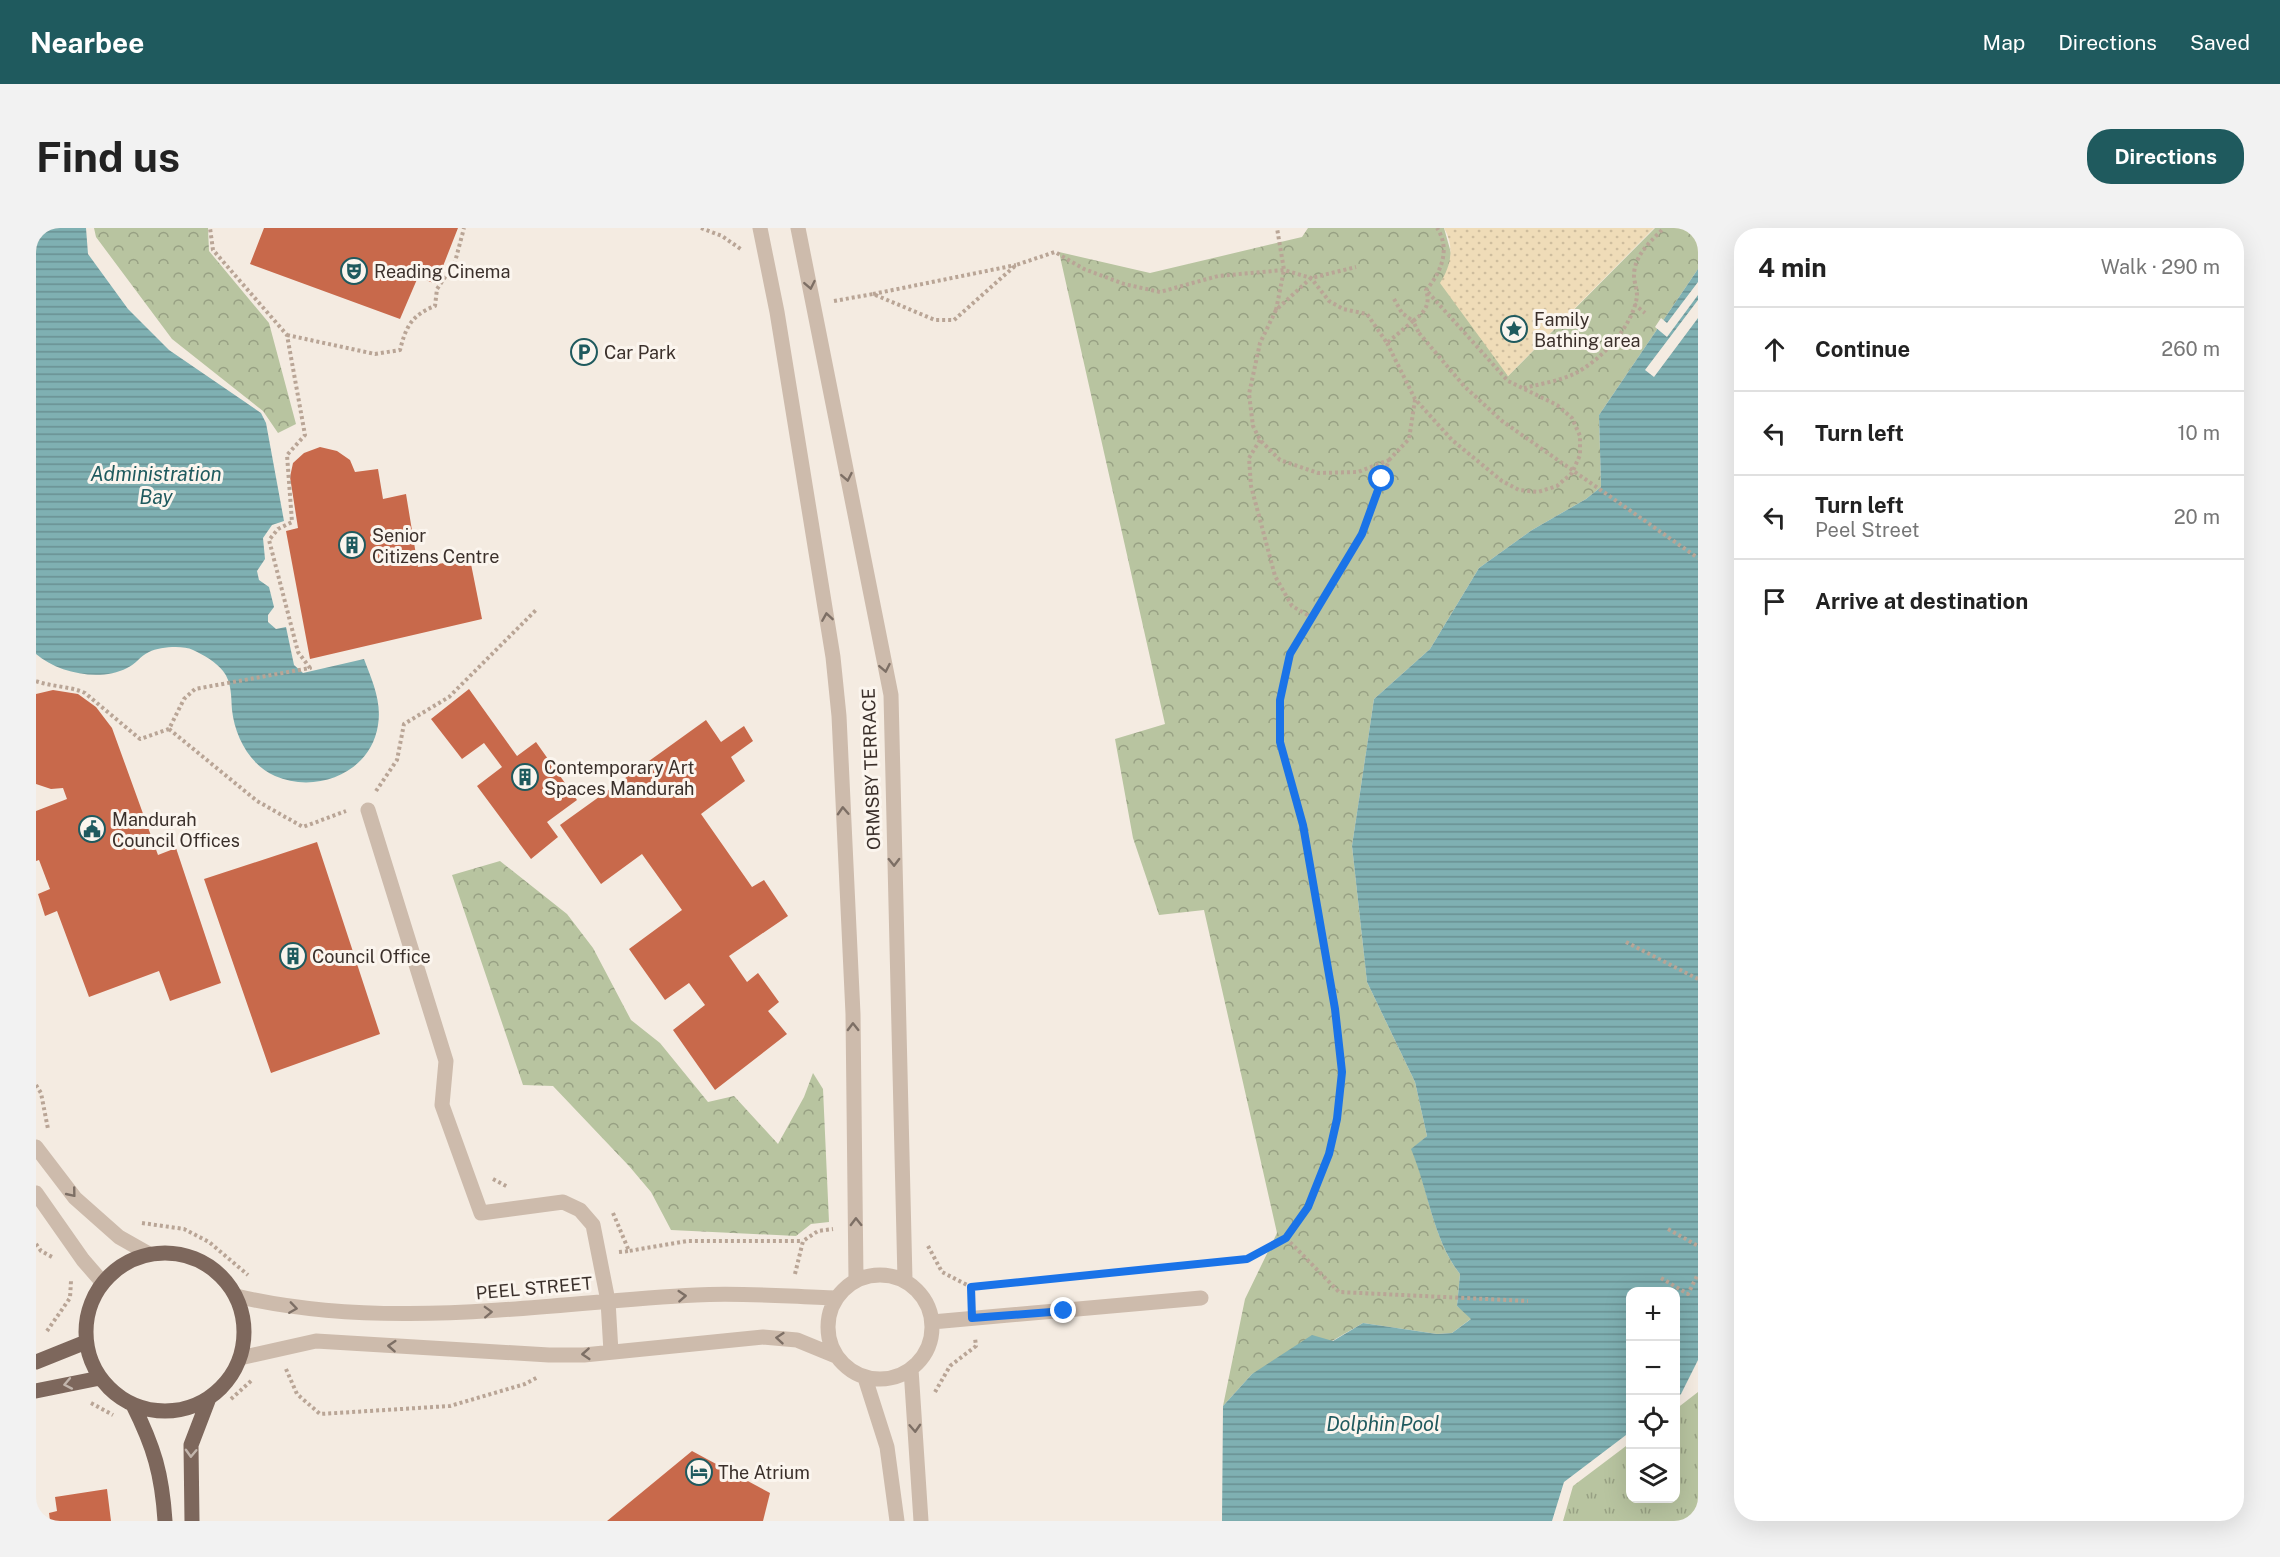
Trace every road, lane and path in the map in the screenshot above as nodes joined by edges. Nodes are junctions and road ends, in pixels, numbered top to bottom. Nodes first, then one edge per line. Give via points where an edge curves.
1 (210, 228) edge
2 (464, 228) edge
3 (701, 228) edge
4 (760, 228) edge
5 (798, 228) edge
6 (1277, 228) edge
7 (1437, 228) edge
8 (1664, 228) edge
9 (747, 259) dead end
10 (1016, 264) junction
11 (1356, 267) dead end
12 (1284, 270) junction
13 (1311, 278) junction
14 (1426, 290) junction
15 (873, 294) junction
16 (1394, 299) dead end
17 (1634, 304) junction
18 (814, 305) junction
19 (1276, 310) junction
20 (1645, 313) dead end
21 (1413, 321) junction
22 (287, 335) junction
23 (1388, 343) junction
24 (1524, 388) junction
25 (1415, 399) junction
26 (1260, 441) junction
27 (1389, 460) junction
28 (1698, 558) edge
29 (537, 609) dead end
30 (1311, 617) junction
31 (36, 681) edge
32 (169, 729) junction
33 (364, 805) junction
34 (1626, 942) dead end
35 (1698, 979) edge
36 (36, 1147) edge
37 (488, 1170) dead end
38 (514, 1190) dead end
39 (36, 1192) edge
40 (611, 1210) dead end
41 (856, 1226) junction
42 (1668, 1229) dead end
43 (119, 1237) junction
44 (1286, 1238) junction
45 (803, 1241) junction
46 (927, 1242) dead end
47 (1698, 1246) edge
48 (149, 1254) junction
49 (82, 1260) junction
50 (1698, 1274) edge
51 (1661, 1278) dead end
52 (254, 1279) dead end
53 (856, 1280) junction
54 (905, 1280) junction
55 (103, 1283) junction
56 (971, 1287) junction
57 (236, 1296) junction
58 (795, 1297) junction
59 (837, 1298) junction
60 (1201, 1298) dead end
61 (1528, 1300) dead end
62 (608, 1301) junction
63 (972, 1318) junction
64 (932, 1322) junction
65 (47, 1331) dead end
66 (86, 1342) junction
67 (611, 1352) junction
68 (836, 1356) junction
69 (240, 1358) junction
70 (36, 1362) edge
71 (911, 1369) junction
72 (100, 1378) junction
73 (865, 1378) junction
74 (36, 1391) edge
75 (209, 1398) junction
76 (85, 1402) dead end
77 (913, 1402) junction
78 (133, 1405) junction
79 (119, 1421) dead end
80 (165, 1521) edge
81 (192, 1521) edge
82 (897, 1521) edge
83 (921, 1521) edge

1 - 22 path via 213,250
2 - 22 path via 455,262 437,289 435,306 418,313 405,327 400,350 375,354
3 - 9 path via 722,236 741,249
41 -> 4 street, ORMSBY TERRACE via 853,1014 834,669
5 -> 18 street, ORMSBY TERRACE
6 - 12 path
7 - 14 path via 1444,257 1437,278
8 - 17 path via 1640,252 1634,275
10 - 12 path via 1055,252 1084,269 1160,292 1218,276
10 - 15 path
10 - 15 path via 954,320 935,320
11 - 13 path
12 - 13 path
12 - 19 path
13 - 19 path
13 - 23 path via 1329,301 1343,309 1367,314
14 - 21 path via 1427,305
14 - 24 path via 1508,381
15 - 18 path
16 - 21 path via 1402,313
17 - 20 path
17 - 24 path via 1629,319 1594,361 1573,374
18 -> 54 street, ORMSBY TERRACE via 891,695
19 - 26 path via 1260,343 1249,394 1253,426
21 - 23 path
21 - 28 path, bridge via 1464,386 1502,421
22 - 32 path via 305,435 287,455 292,522 278,529 269,540 298,652 310,668 195,689 184,699
23 - 25 path
24 - 25 path via 1557,405 1572,418 1580,436 1580,455 1572,473 1557,486 1538,492 1519,490 1502,481 1452,440
25 - 27 path via 1409,440
26 - 27 path via 1280,460 1318,474 1358,472
26 - 30 path via 1249,458 1251,486 1275,576 1292,606
27 - 30 path via 1362,534
29 - 33 path via 449,697 404,724 397,760 384,783
30 - 44 path via 1290,654 1280,700 1280,742 1303,825 1342,1072 1329,1154 1308,1207
31 - 32 path via 85,693 140,739
32 - 33 path via 257,801 303,827
33 - 62 street via 446,1061 442,1104 481,1213 563,1202 580,1209 593,1226
34 - 35 path
36 -> 43 street via 75,1198
37 - 38 path via 492,1179
39 - 49 street
40 - 45 path via 630,1251 687,1241
41 - 45 path via 818,1231
41 - 53 street, ORMSBY TERRACE
42 - 47 path
43 - 48 street
43 - 52 path via 138,1223 184,1229 209,1242
44 - 56 path via 1247,1259
44 - 61 path via 1339,1293
45 - 58 path via 793,1282
46 - 56 path via 942,1272
48 - 55 main road via 116,1270
48 - 57 main road via 170,1253 200,1261 224,1279
49 - 55 street
49 - 65 path via 72,1267 70,1298
50 - 51 path via 1688,1294
53 - 54 street via 872,1275
53 - 59 street
54 - 64 street via 929,1306
55 - 66 main road via 89,1311
56 - 63 path
57 -> 62 street, PEEL STREET via 320,1312 380,1314 493,1312
57 - 69 main road via 243,1316
58 - 59 street, PEEL STREET
62 -> 58 street, PEEL STREET via 699,1295
59 - 68 street via 827,1327
60 - 63 street
62 - 67 street
63 - 64 street
63 - 77 path via 976,1346 951,1366 932,1395
64 - 71 street via 931,1340 924,1356
66 - 70 main road
66 - 72 main road
68 -> 67 street via 797,1340 763,1337
67 -> 69 street via 549,1355 316,1341
68 - 73 street
69 - 75 main road via 228,1380
71 - 73 street via 897,1377
71 - 77 street
72 -> 74 main road
72 - 78 main road
73 - 82 street via 887,1448
75 - 78 main road via 185,1409 159,1412
75 -> 81 main road via 191,1445
76 - 79 path via 94,1403
77 -> 83 street
78 - 80 main road via 153,1445

